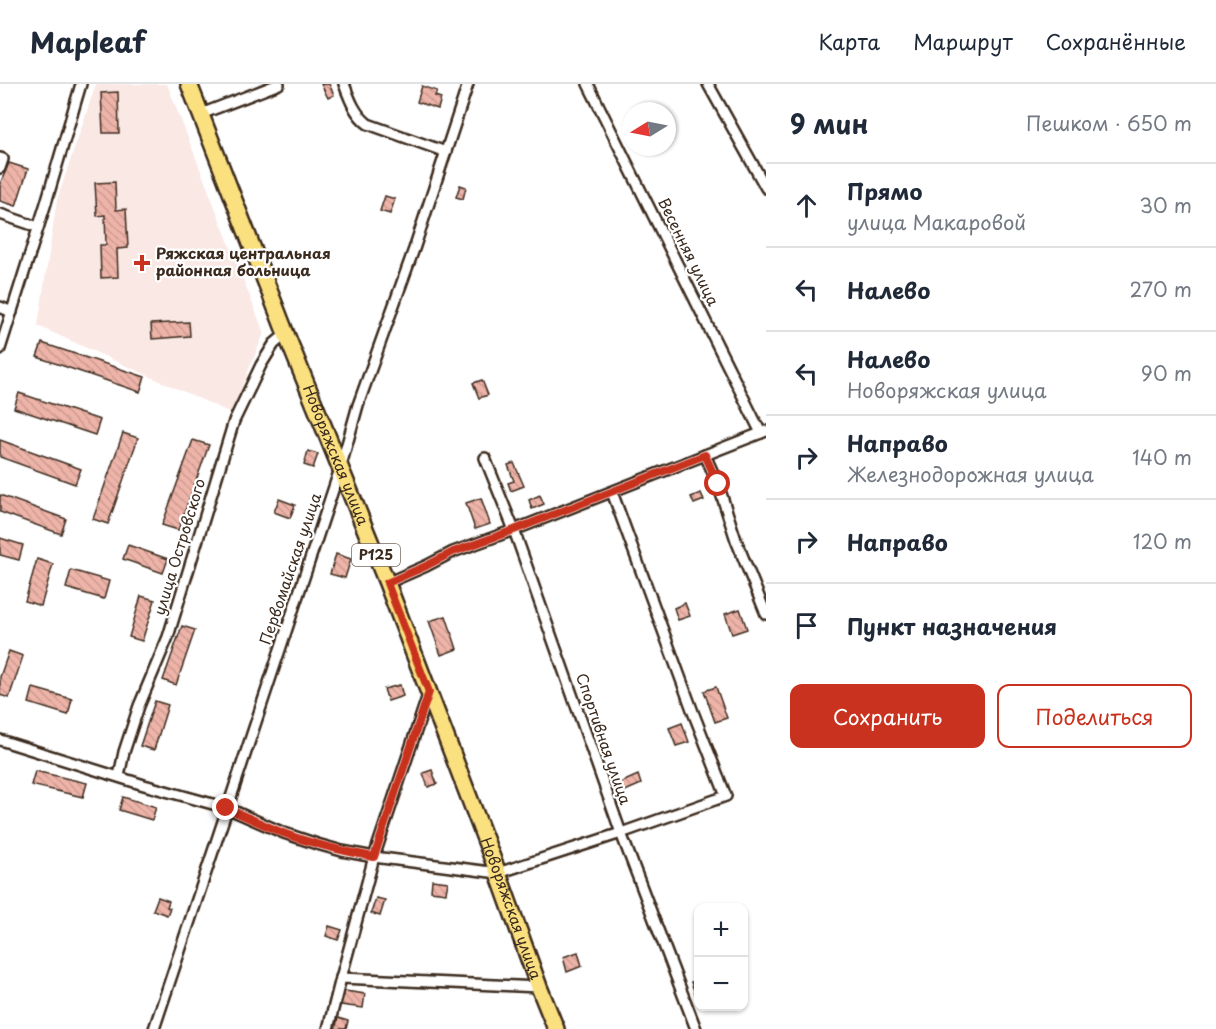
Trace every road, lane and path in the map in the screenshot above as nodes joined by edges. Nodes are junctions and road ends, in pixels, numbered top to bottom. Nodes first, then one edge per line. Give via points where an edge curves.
1 (81, 84) edge
2 (189, 84) edge
3 (279, 84) edge
4 (344, 84) edge
5 (468, 84) edge
6 (588, 84) edge
7 (708, 84) edge
8 (201, 114) junction
9 (446, 152) junction
10 (0, 158) edge
11 (0, 168) edge
12 (766, 188) edge
13 (0, 214) edge
14 (38, 227) junction
15 (0, 307) edge
16 (12, 312) junction
17 (286, 334) junction
18 (0, 349) edge
19 (764, 432) edge
20 (705, 455) junction
21 (485, 458) dead end
22 (340, 469) junction
23 (612, 492) junction
24 (514, 530) junction
25 (387, 583) junction
26 (766, 614) edge
27 (429, 692) junction
28 (0, 740) edge
29 (118, 776) junction
30 (226, 808) junction
31 (621, 833) junction
32 (374, 857) junction
33 (498, 873) junction
34 (340, 978) junction
35 (539, 987) junction
36 (154, 1029) edge
37 (328, 1029) edge
38 (556, 1029) edge
39 (696, 1029) edge

1 - 14 street
2 - 8 main road, Новоряжская улица / Р125
3 - 8 street
4 - 9 street via 361,119
5 - 9 street, Первомайская улица
6 - 19 street, Весенняя улица
7 - 12 street
8 - 17 main road, Новоряжская улица / Р125
9 - 22 street, Первомайская улица via 358,405
10 - 11 street
13 - 14 street
14 - 16 street
15 - 16 street
16 - 18 street
17 - 22 main road, Новоряжская улица / Р125
17 - 29 street, улица Островского via 274,344 261,365 234,421 168,638 139,706
19 - 20 street
20 - 23 street
20 - 26 street
21 - 24 street, Спортивная улица
22 - 25 main road, Новоряжская улица / Р125
22 - 30 street, Первомайская улица
23 - 24 street
23 - 31 street via 726,796
24 - 25 street via 453,552
24 - 31 street, Спортивная улица
25 - 27 main road, Новоряжская улица / Р125
27 - 32 street
27 - 33 main road, Новоряжская улица / Р125
28 - 29 street
29 - 30 street
30 - 32 street via 295,837
30 - 36 street, Первомайская улица
31 - 33 street
31 - 39 street, Спортивная улица
32 - 33 street
32 - 34 street
33 - 35 main road, Новоряжская улица / Р125
34 - 35 street
34 - 37 street
35 - 38 main road, Новоряжская улица / Р125

